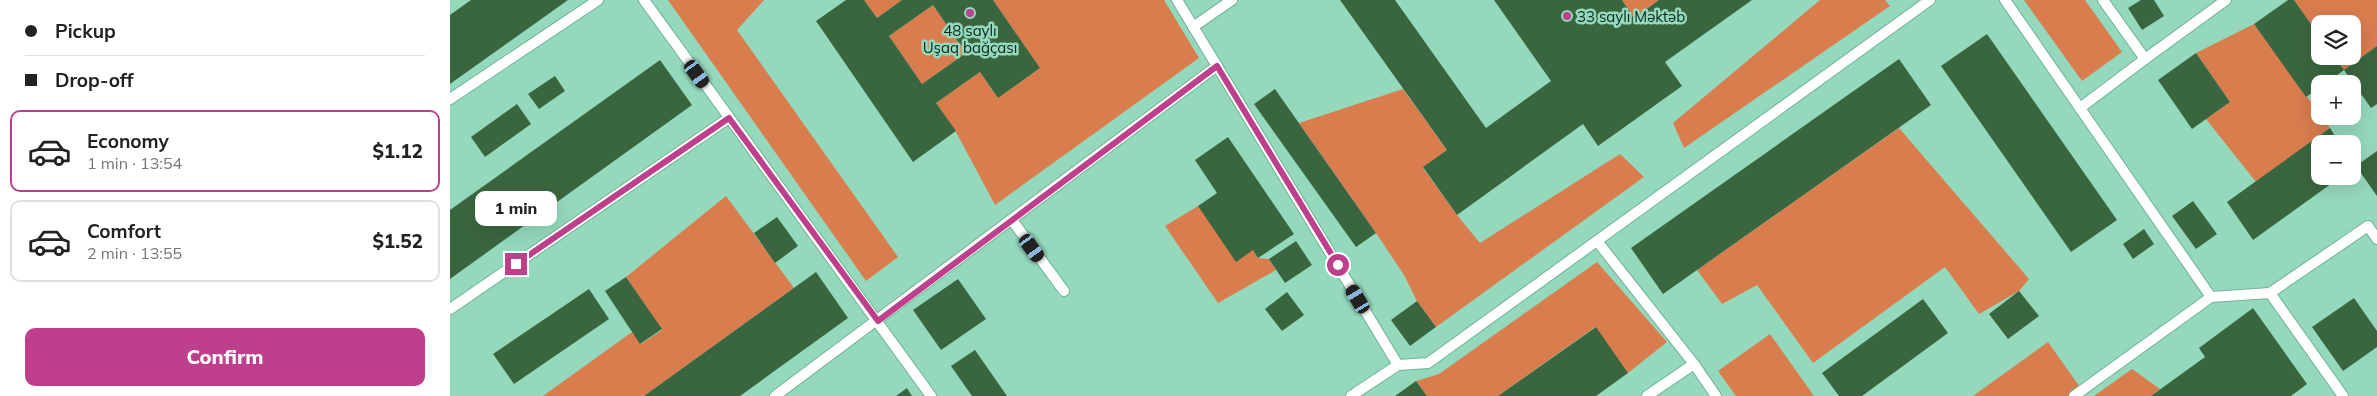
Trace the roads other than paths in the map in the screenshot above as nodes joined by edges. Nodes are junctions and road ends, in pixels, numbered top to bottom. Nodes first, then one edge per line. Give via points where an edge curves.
1 (598, 0) edge
2 (644, 0) edge
3 (1177, 0) edge
4 (1232, 0) edge
5 (1930, 0) edge
6 (2005, 0) edge
7 (2103, 0) edge
8 (2226, 0) edge
9 (1193, 27) junction
10 (2145, 59) junction
11 (1217, 66) junction
12 (450, 99) edge
13 (2080, 108) junction
14 (729, 118) junction
15 (1012, 220) junction
16 (2377, 238) edge
17 (1597, 241) junction
18 (1064, 291) dead end
19 (2270, 293) junction
20 (2211, 297) junction
21 (450, 309) edge
22 (878, 321) junction
23 (1694, 364) junction
24 (1398, 365) junction
25 (775, 396) edge
26 (931, 396) edge
27 (1352, 396) edge
28 (1647, 396) edge
29 (1716, 396) edge
30 (2074, 396) edge
31 (2343, 396) edge

1 - 12 lane
2 - 14 lane
3 - 9 lane
4 - 9 lane
5 - 17 lane
6 - 13 lane
7 - 10 lane
8 - 10 lane
9 - 11 lane
10 - 13 lane
11 - 15 lane
11 - 24 lane
13 - 20 lane
14 - 21 lane
14 - 22 lane
15 - 18 lane
15 - 22 lane
16 - 19 lane via 2368,226
17 - 23 lane
17 - 24 lane via 1428,363
19 - 20 lane
19 - 31 lane
20 - 30 lane
22 - 25 lane
22 - 26 lane
23 - 28 lane
23 - 29 lane
24 - 27 lane

